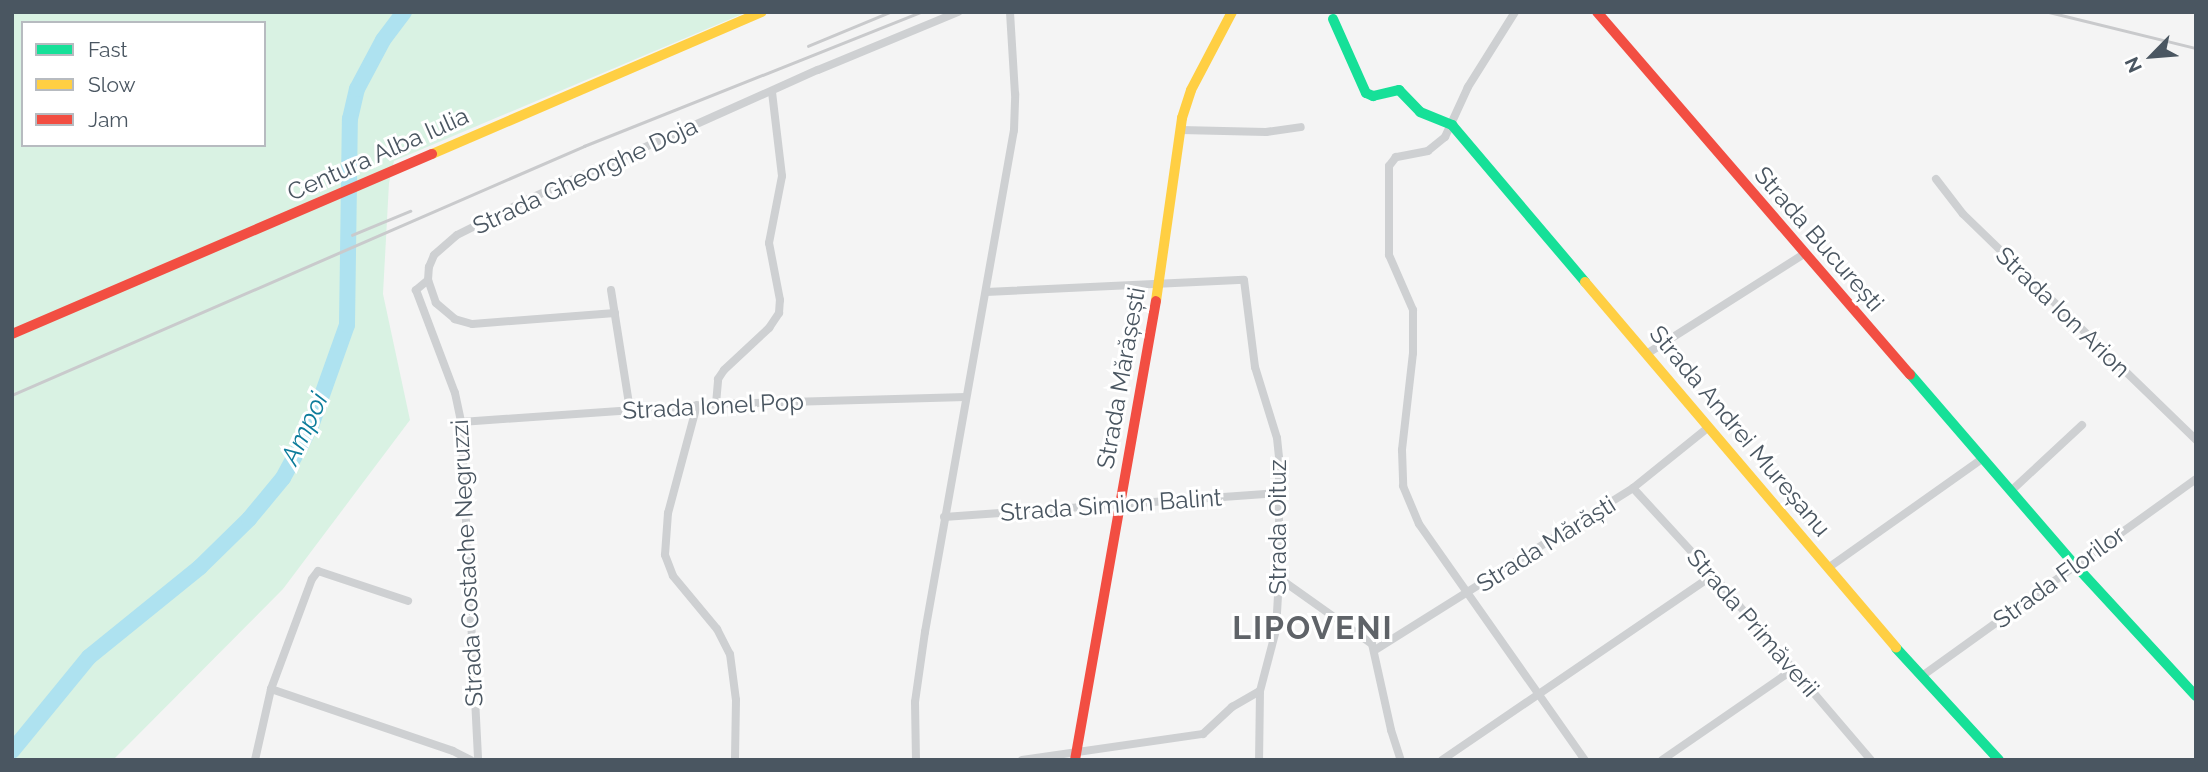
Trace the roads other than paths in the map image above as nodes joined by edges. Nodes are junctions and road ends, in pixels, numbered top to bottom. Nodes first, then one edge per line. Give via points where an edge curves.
1 (762, 12) edge
2 (958, 12) edge
3 (1010, 12) edge
4 (1233, 12) edge
5 (1514, 12) edge
6 (1597, 12) edge
7 (1333, 19) dead end
8 (772, 92) junction
9 (1452, 125) junction
10 (1301, 127) dead end
11 (1181, 130) junction
12 (1936, 179) dead end
13 (1804, 254) junction
14 (428, 280) junction
15 (1159, 285) junction
16 (611, 290) dead end
17 (986, 292) junction
18 (615, 313) junction
19 (12, 334) edge
20 (1648, 353) junction
21 (965, 397) junction
22 (716, 404) junction
23 (697, 405) junction
24 (630, 410) junction
25 (461, 422) junction
26 (2082, 425) dead end
27 (1709, 427) junction
28 (2196, 440) edge
29 (1982, 459) junction
30 (2196, 479) edge
31 (1633, 488) junction
32 (2011, 491) junction
33 (1279, 493) junction
34 (1119, 503) junction
35 (944, 517) junction
36 (2075, 565) junction
37 (1828, 568) junction
38 (1713, 575) junction
39 (1279, 578) junction
40 (1469, 593) junction
41 (408, 601) dead end
42 (1375, 650) junction
43 (1794, 669) junction
44 (1922, 676) junction
45 (271, 688) junction
46 (1260, 691) junction
47 (1539, 695) junction
48 (2196, 696) edge
49 (1076, 757) edge
50 (254, 760) edge
51 (471, 760) edge
52 (478, 760) edge
53 (735, 760) edge
54 (916, 760) edge
55 (1022, 760) edge
56 (1258, 760) edge
57 (1401, 760) edge
58 (1442, 760) edge
59 (1585, 760) edge
60 (1662, 760) edge
61 (1871, 760) edge
62 (1999, 760) edge

1 - 19 street, Centura Alba Iulia
2 - 8 street, Strada Gheorghe Doja
3 - 17 street via 1015,121
4 - 11 street, Strada Mărășești via 1191,90
5 - 9 street via 1468,87
6 - 13 street, Strada București
7 - 9 street, Strada Andrei Mureșanu via 1366,93 1373,96 1399,90 1420,112
8 - 14 street, Strada Gheorghe Doja via 457,235 434,255
8 - 22 street via 782,176 769,243 779,313 724,370 718,379
9 - 20 street, Strada Andrei Mureșanu
9 - 40 street via 1428,151 1396,158 1389,166 1389,255 1413,310 1403,486 1419,524
10 - 11 street via 1266,132
11 - 15 street, Strada Mărășești
12 - 28 street, Strada Ion Arion via 1963,214
13 - 20 street
13 - 29 street, Strada București
14 - 18 street via 444,312 472,324
14 - 25 street, Strada Costache Negruzzi via 416,290 455,393
15 - 17 street
15 - 33 street, Strada Oituz via 1244,280 1257,377 1277,438
15 - 34 street, Strada Mărășești
16 - 18 street
17 - 21 street
18 - 24 street
20 - 27 street, Strada Andrei Mureșanu
21 - 22 street, Strada Ionel Pop
21 - 35 street
22 - 23 street, Strada Ionel Pop
23 - 24 street, Strada Ionel Pop
23 - 53 street via 671,500 665,555 673,576 717,629 730,654 736,700
24 - 25 street, Strada Ionel Pop
25 - 52 street, Strada Costache Negruzzi
26 - 32 street
27 - 31 street, Strada Mărăști
27 - 37 street, Strada Andrei Mureșanu
29 - 32 street, Strada București
29 - 37 street
30 - 36 street, Strada Florilor
31 - 38 street, Strada Primăverii
31 - 40 street, Strada Mărăști
32 - 36 street, Strada București
33 - 34 street, Strada Simion Balint
33 - 39 street, Strada Oituz
34 - 35 street, Strada Simion Balint
34 - 49 street, Strada Mărășești
35 - 54 street via 915,702
36 - 44 street, Strada Florilor
36 - 48 street, Strada București
37 - 44 street, Strada Andrei Mureșanu
38 - 43 street, Strada Primăverii
38 - 47 street
39 - 42 street via 1363,636
39 - 46 street, Strada Oituz via 1276,630
40 - 42 street, Strada Mărăști
40 - 47 street
41 - 45 street via 318,571
42 - 57 street
43 - 60 street
43 - 61 street, Strada Primăverii
44 - 62 street, Strada Andrei Mureșanu
45 - 50 street
45 - 51 street
46 - 49 street via 1232,707 1203,734
46 - 56 street, Strada Oituz
47 - 58 street
47 - 59 street
49 - 55 street

